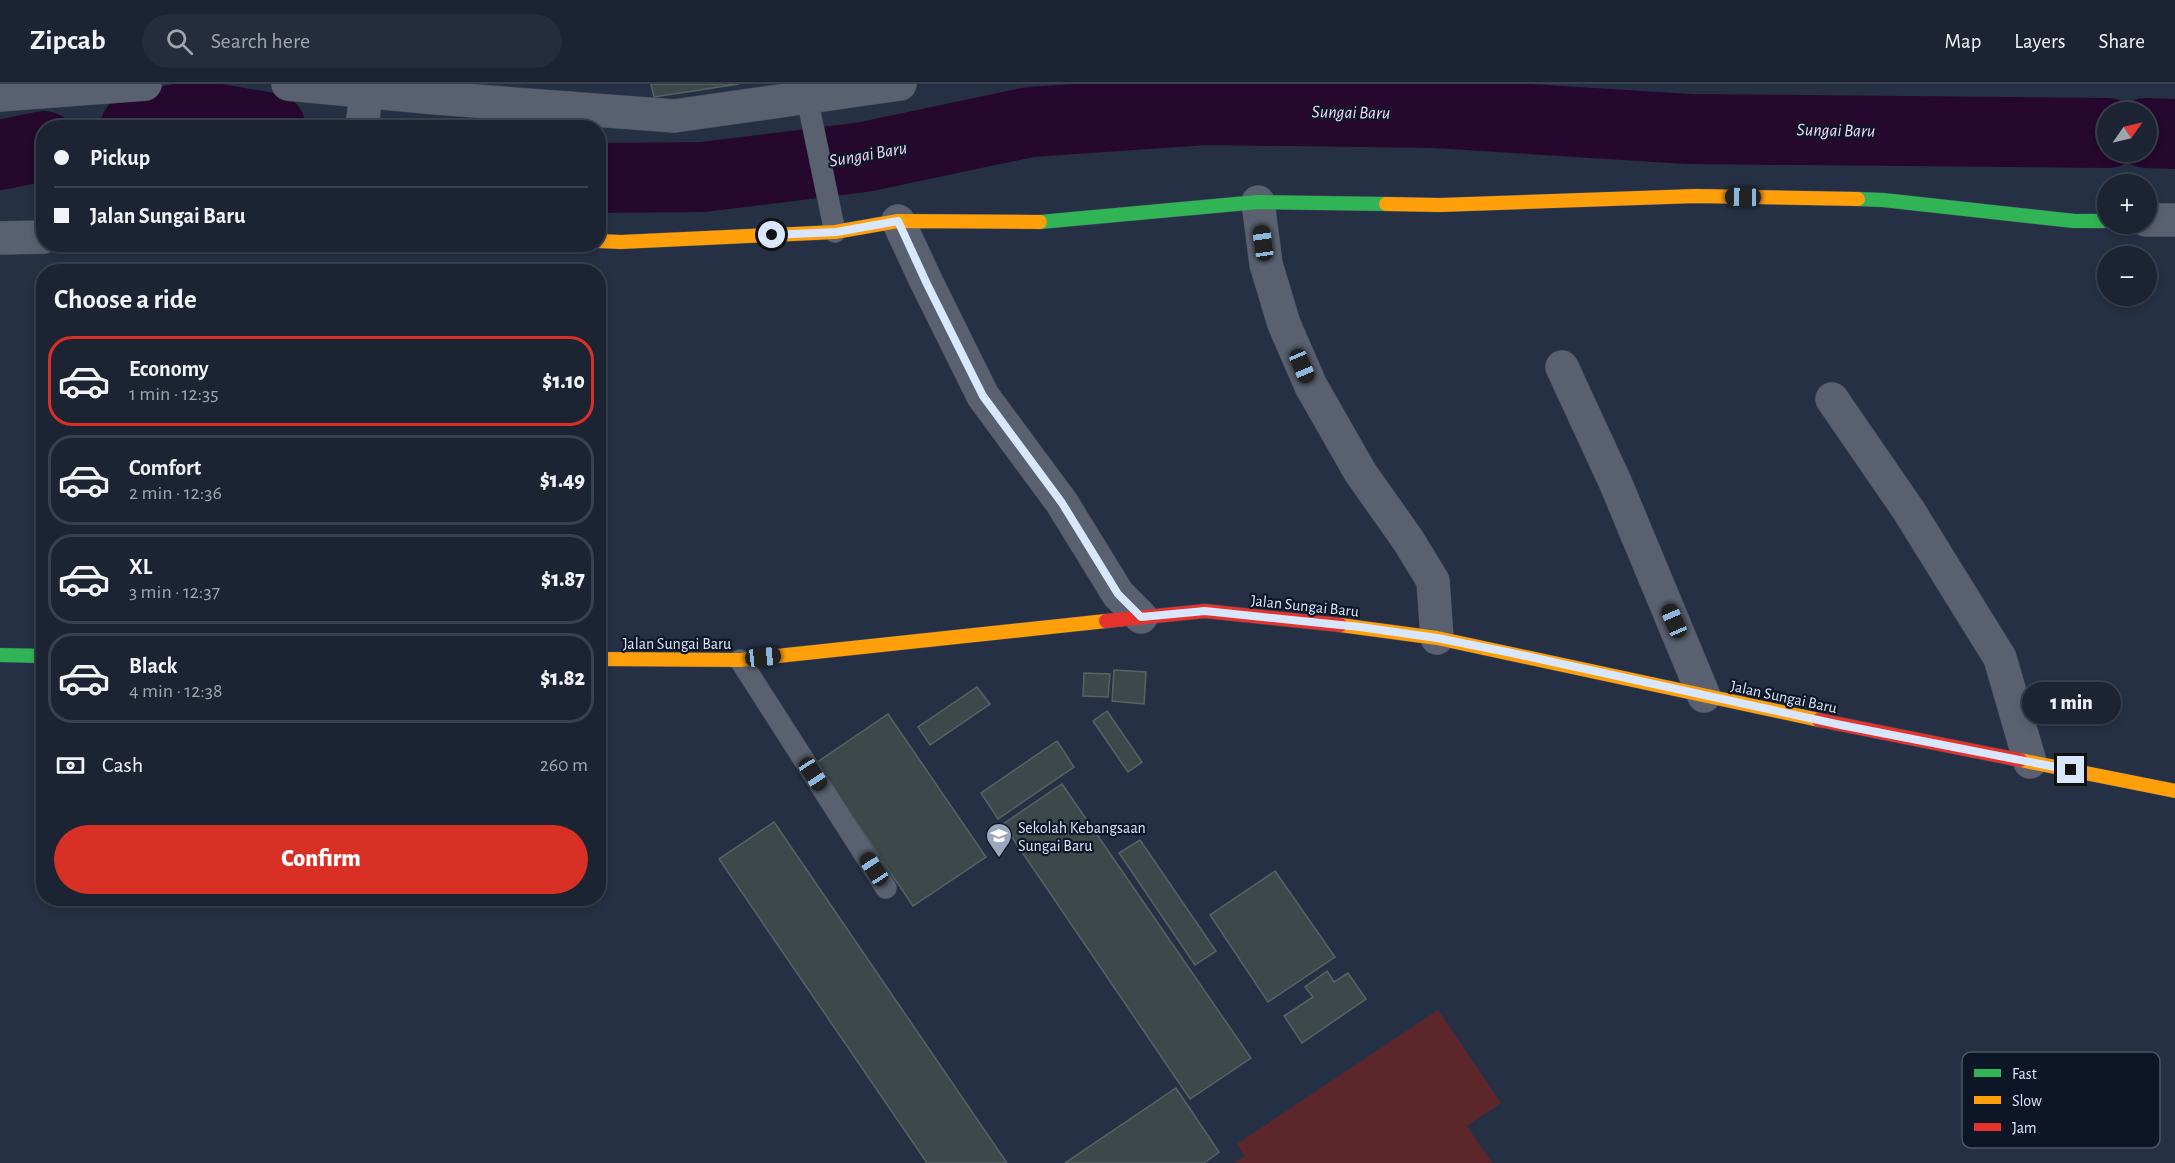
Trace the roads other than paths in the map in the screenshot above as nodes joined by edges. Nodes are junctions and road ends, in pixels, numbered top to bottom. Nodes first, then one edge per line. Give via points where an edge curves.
1 (145, 84) edge
2 (288, 84) edge
3 (900, 84) edge
4 (366, 88) edge
5 (0, 95) edge
6 (807, 98) junction
7 (363, 120) edge
8 (1258, 202) junction
9 (2157, 220) edge
10 (2175, 220) edge
11 (898, 221) junction
12 (2097, 221) edge
13 (836, 232) junction
14 (36, 237) edge
15 (0, 238) edge
16 (606, 241) edge
17 (1562, 368) dead end
18 (1832, 399) dead end
19 (1141, 617) junction
20 (1437, 638) junction
21 (0, 655) edge
22 (36, 656) edge
23 (606, 659) edge
24 (740, 660) junction
25 (1704, 696) junction
26 (2030, 762) junction
27 (2175, 791) edge
28 (886, 888) dead end

1 - 5 street
2 - 4 street
3 - 6 street
4 - 6 street via 675,116
4 - 7 street
6 - 13 lane
8 - 11 main road via 1029,223
8 - 12 main road via 1440,205 1696,196 1883,201
8 - 20 street via 1266,264 1284,324 1311,386 1360,472 1433,581
9 - 10 street
11 - 13 main road
11 - 19 street via 983,396 1062,503 1118,594
13 - 16 main road
14 - 15 street
17 - 25 street via 1616,484
18 - 26 street via 1909,510 2000,658
19 - 20 main road, Jalan Sungai Baru via 1205,611
19 - 24 main road, Jalan Sungai Baru
20 - 25 main road, Jalan Sungai Baru
21 - 22 main road
23 - 24 main road, Jalan Sungai Baru
24 - 28 lane
25 - 26 main road, Jalan Sungai Baru
26 - 27 main road, Jalan Sungai Baru

